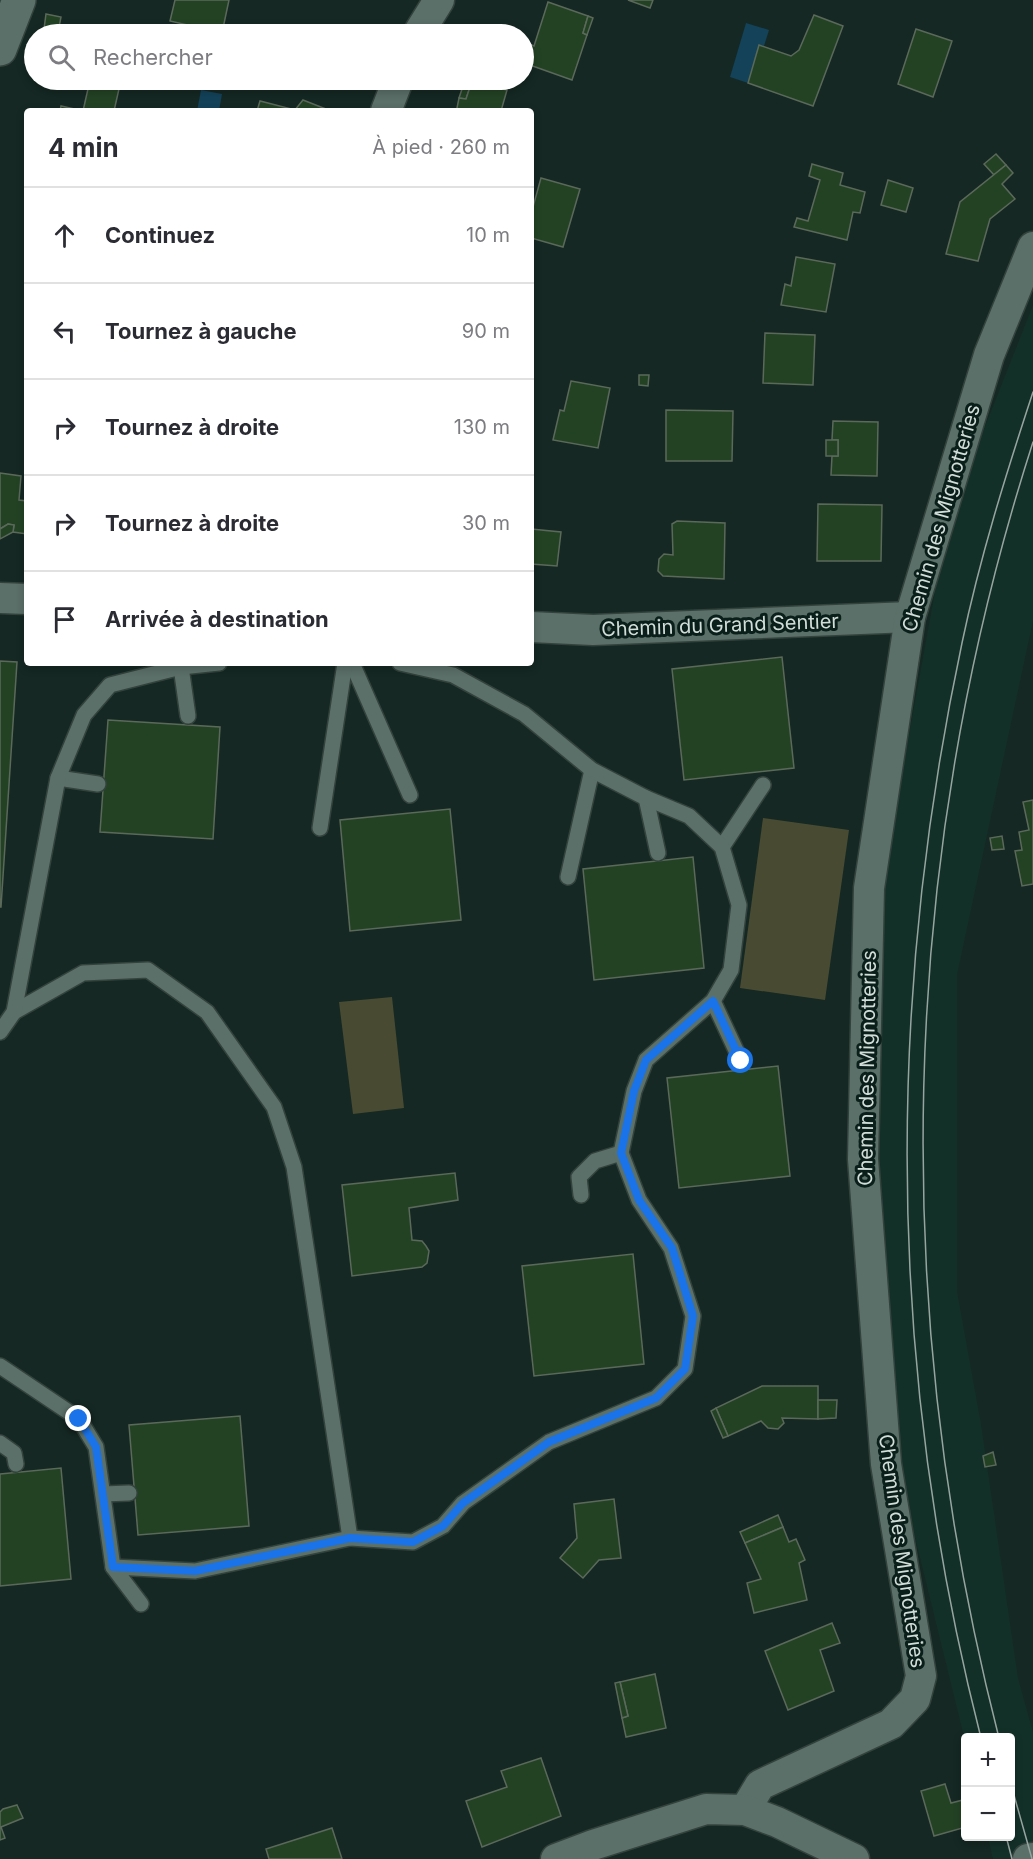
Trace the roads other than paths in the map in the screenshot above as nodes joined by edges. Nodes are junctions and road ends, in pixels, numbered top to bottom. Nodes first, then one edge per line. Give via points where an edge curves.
1 (20, 0) edge
2 (439, 0) edge
3 (424, 24) edge
4 (0, 49) edge
5 (394, 90) edge
6 (387, 108) edge
7 (1033, 247) edge
8 (0, 598) edge
9 (24, 599) edge
10 (909, 617) junction
11 (534, 627) edge
12 (190, 666) edge
13 (345, 666) edge
14 (353, 666) edge
15 (413, 666) edge
16 (181, 667) junction
17 (188, 716) dead end
18 (592, 770) junction
19 (58, 778) junction
20 (98, 784) dead end
21 (763, 785) dead end
22 (410, 795) dead end
23 (646, 798) junction
24 (320, 828) dead end
25 (722, 847) junction
26 (658, 853) dead end
27 (568, 877) dead end
28 (713, 1001) junction
29 (14, 1012) junction
30 (0, 1032) edge
31 (741, 1061) dead end
32 (621, 1153) junction
33 (581, 1195) dead end
34 (1, 1368) edge
35 (0, 1443) edge
36 (16, 1464) dead end
37 (129, 1493) dead end
38 (103, 1494) junction
39 (350, 1538) junction
40 (113, 1567) junction
41 (141, 1604) dead end
42 (745, 1810) junction
43 (595, 1852) edge
44 (1033, 1858) edge
45 (556, 1859) edge
46 (854, 1859) edge
47 (1028, 1859) edge

1 - 4 street
2 - 3 street
5 - 6 street
7 - 10 street, Chemin des Mignotteries via 989,355
8 - 9 street
10 - 11 street, Chemin du Grand Sentier via 593,630
10 - 42 street, Chemin des Mignotteries via 869,888 863,1159 886,1464 921,1676 915,1699 891,1724 760,1785
12 - 16 lane
13 - 24 lane
14 - 22 lane
15 - 18 lane via 453,675 524,714
16 - 17 lane
16 - 19 lane via 110,685 84,715
18 - 23 lane
18 - 27 lane
19 - 20 lane
19 - 29 lane
21 - 25 lane
23 - 25 lane via 689,816
23 - 26 lane
25 - 28 lane via 739,905 731,970
28 - 31 lane
28 - 32 lane via 646,1060 634,1091
29 - 30 lane
29 - 39 lane via 83,973 148,970 207,1011 274,1107 294,1167
32 - 33 lane via 594,1161 579,1177
32 - 39 lane via 639,1200 672,1248 693,1316 685,1369 656,1398 549,1442 463,1503 443,1526 413,1542
34 - 38 lane via 79,1419 96,1447
35 - 36 lane via 14,1453
37 - 38 lane
38 - 40 lane
39 - 40 lane via 195,1571
40 - 41 lane
42 - 43 street via 706,1809
42 - 46 street
43 - 45 street
44 - 47 street

